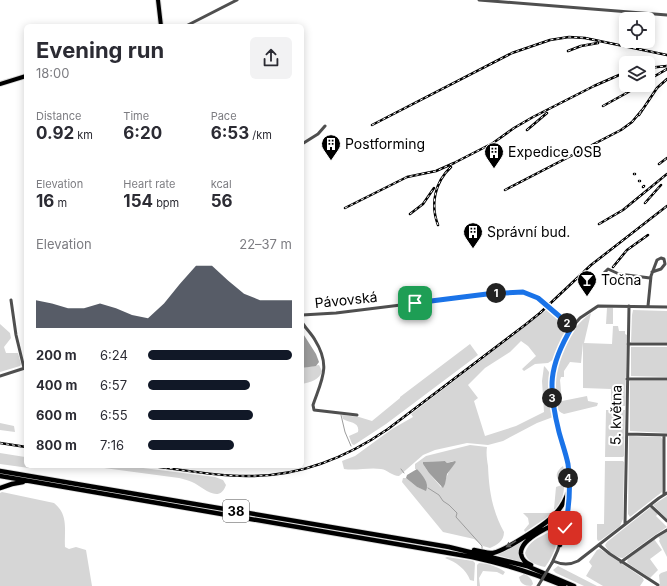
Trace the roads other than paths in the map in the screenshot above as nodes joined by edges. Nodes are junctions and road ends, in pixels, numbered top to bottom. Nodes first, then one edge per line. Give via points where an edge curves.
1 (158, 0) edge
2 (237, 0) edge
3 (479, 0) edge
4 (524, 2) edge
5 (667, 15) edge
6 (161, 24) edge
7 (190, 24) edge
8 (24, 77) edge
9 (0, 84) edge
10 (325, 126) dead end
11 (304, 143) edge
12 (652, 272) junction
13 (602, 275) dead end
14 (650, 278) junction
15 (11, 300) dead end
16 (629, 306) junction
17 (648, 306) junction
18 (667, 307) edge
19 (304, 315) edge
20 (304, 325) edge
21 (572, 327) junction
22 (628, 344) junction
23 (667, 344) edge
24 (24, 364) edge
25 (24, 368) edge
26 (0, 376) edge
27 (628, 379) junction
28 (667, 379) edge
29 (357, 415) dead end
30 (627, 434) junction
31 (666, 435) edge
32 (0, 471) edge
33 (0, 476) edge
34 (35, 482) junction
35 (0, 488) edge
36 (569, 490) junction
37 (666, 494) edge
38 (650, 505) junction
39 (555, 515) junction
40 (566, 520) junction
41 (667, 521) edge
42 (625, 524) junction
43 (547, 528) junction
44 (667, 530) edge
45 (560, 545) junction
46 (599, 545) junction
47 (473, 553) junction
48 (486, 556) junction
49 (552, 562) junction
50 (621, 562) junction
51 (555, 582) junction
52 (658, 585) dead end
53 (538, 586) edge
54 (560, 586) edge
55 (564, 586) edge
56 (573, 586) edge

1 - 6 main road
2 - 7 street
3 - 4 street
4 - 5 street
8 - 9 main road
10 - 11 street
12 - 12 street via 664,266 663,258 657,260
12 - 14 street
13 - 14 street via 608,269 619,274
14 - 17 street
15 - 24 street via 16,335
16 - 17 street
16 - 21 street via 598,306 584,314
16 - 22 street, 5. května
17 - 18 street
19 - 21 street, Pávovská, bridge via 523,292 538,298
20 - 29 street via 316,341 325,368 314,410
21 - 36 street via 562,343 553,367 551,387 557,424 568,465
22 - 23 street
22 - 27 street, 5. května
25 - 26 street
27 - 28 street
27 - 30 street, 5. května
30 - 31 street
30 - 42 street, 5. května
31 - 37 street
32 - 47 highway, 38
33 - 34 highway, 38
34 - 35 highway via 16,483
34 - 47 highway, 38
36 - 39 highway
36 - 40 street
37 - 38 street
38 - 41 street
38 - 42 street
39 - 40 highway
39 -> 48 highway via 502,550
40 - 43 highway
40 - 45 street
42 - 46 street
43 - 45 highway via 556,530
43 - 56 highway via 530,538 521,552 522,557 527,563
44 - 50 street
45 - 49 street
46 - 49 street via 572,564
46 - 50 street
47 - 48 highway
47 - 48 highway, 38
48 - 51 highway, 38
48 - 56 highway, 38 via 527,566
49 - 53 street, bridge
50 - 52 street
51 - 54 highway
51 - 55 highway, 38

